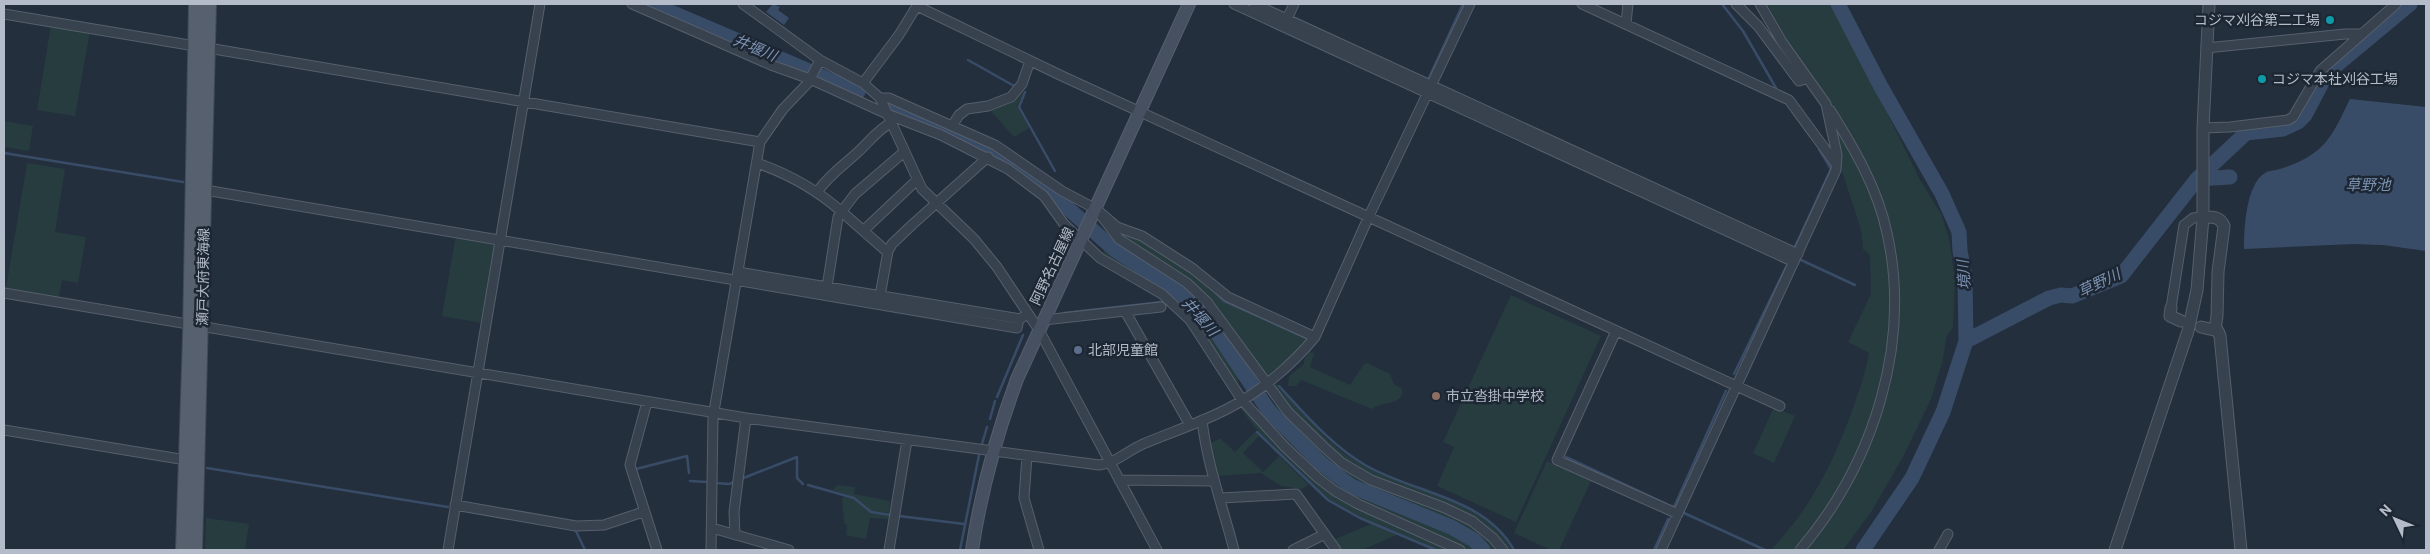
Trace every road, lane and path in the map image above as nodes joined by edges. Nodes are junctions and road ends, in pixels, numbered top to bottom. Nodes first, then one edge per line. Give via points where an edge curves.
1 (196, 4) edge
2 (209, 4) edge
3 (540, 4) edge
4 (632, 4) edge
5 (743, 4) edge
6 (1190, 4) edge
7 (1234, 4) edge
8 (1254, 4) edge
9 (1294, 4) edge
10 (1470, 4) edge
11 (1582, 4) edge
12 (1628, 4) edge
13 (1736, 4) edge
14 (1760, 4) edge
15 (2209, 4) edge
16 (2396, 4) edge
17 (917, 5) edge
18 (4, 14) edge
19 (1287, 19) junction
20 (1626, 24) junction
21 (2360, 34) junction
22 (202, 47) junction
23 (2206, 48) junction
24 (1030, 61) junction
25 (815, 71) junction
26 (1808, 78) junction
27 (863, 83) junction
28 (1429, 89) junction
29 (880, 98) junction
30 (524, 102) junction
31 (1826, 104) junction
32 (1139, 112) junction
33 (889, 118) junction
34 (952, 126) junction
35 (2203, 128) junction
36 (760, 142) junction
37 (904, 152) junction
38 (988, 157) junction
39 (757, 163) junction
40 (1836, 164) junction
41 (917, 180) junction
42 (205, 190) junction
43 (818, 191) junction
44 (937, 204) junction
45 (1095, 211) junction
46 (842, 212) junction
47 (1369, 216) junction
48 (2203, 217) junction
49 (864, 230) junction
50 (1081, 239) junction
51 (500, 240) junction
52 (888, 250) junction
53 (1796, 258) junction
54 (738, 276) junction
55 (827, 287) junction
56 (4, 293) edge
57 (880, 296) junction
58 (1161, 306) dead end
59 (2171, 308) joint
60 (1125, 311) junction
61 (1028, 314) junction
62 (1019, 319) junction
63 (2181, 321) dead end
64 (196, 325) junction
65 (1041, 325) junction
66 (2201, 327) dead end
67 (2215, 330) junction
68 (1616, 331) junction
69 (1315, 337) junction
70 (477, 372) junction
71 (1266, 383) junction
72 (1737, 387) junction
73 (1243, 399) junction
74 (647, 402) junction
75 (1780, 406) dead end
76 (714, 412) junction
77 (746, 418) junction
78 (1202, 420) junction
79 (1190, 425) junction
80 (4, 430) edge
81 (907, 440) junction
82 (992, 452) junction
83 (1027, 456) junction
84 (186, 460) junction
85 (1110, 464) junction
86 (1119, 480) junction
87 (1214, 481) junction
88 (1220, 498) junction
89 (455, 505) junction
90 (644, 512) junction
91 (1678, 514) junction
92 (712, 528) junction
93 (1325, 534) junction
94 (1948, 534) dead end
95 (735, 535) junction
96 (183, 550) edge
97 (195, 550) edge
98 (448, 550) edge
99 (656, 550) edge
100 (711, 550) edge
101 (789, 550) edge
102 (888, 550) edge
103 (972, 550) edge
104 (1039, 550) edge
105 (1157, 550) edge
106 (1234, 550) edge
107 (1293, 550) edge
108 (1336, 550) edge
109 (1460, 550) edge
110 (1503, 550) edge
111 (1661, 550) edge
112 (1800, 550) edge
113 (1939, 550) edge
114 (2115, 550) edge
115 (2241, 550) edge

1 - 22 main road, 瀬戸大府東海線
2 - 22 main road, 瀬戸大府東海線
3 - 30 street
4 - 25 street via 771,65
5 - 25 street
6 - 32 main road, 阿野名古屋線
7 - 28 street
8 - 19 street
9 - 19 street
10 - 28 street
11 - 20 street
12 - 20 street
13 - 26 street via 1758,26 1799,80
14 - 26 street
15 - 23 street
16 - 21 street
17 - 24 street
17 - 27 street
18 - 22 street
19 - 28 street
20 - 40 street via 1789,100
21 - 23 street
21 - 35 street via 2320,71 2293,117 2288,120
22 - 30 street
22 - 42 main road, 瀬戸大府東海線
22 - 64 main road, 瀬戸大府東海線
23 - 35 street
24 - 32 street
24 - 34 street via 1022,84 1011,97 988,106 967,109
25 - 27 street
25 - 33 street
25 - 36 street
26 - 31 street
27 - 29 street
28 - 47 street
28 - 53 street
29 - 33 street
29 - 34 street via 889,98
30 - 36 street
30 - 51 street
31 - 40 street
31 - 112 street via 1868,177 1887,232 1893,268 1892,341 1880,406 1864,447 1828,514
32 - 45 main road, 阿野名古屋線
32 - 47 street
33 - 37 street
33 - 38 street via 941,135
33 - 43 street
34 - 45 street via 995,145
35 - 48 street
36 - 39 street
37 - 41 street
37 - 46 street via 855,194
38 - 44 street
38 - 50 street via 1044,196 1064,224
39 - 43 street via 778,169
39 - 54 street
40 - 53 street
41 - 44 street
41 - 49 street
42 - 51 street
42 - 64 main road, 瀬戸大府東海線
43 - 46 street
44 - 52 street
44 - 61 street via 986,253
45 - 50 main road, 阿野名古屋線
45 - 69 street via 1192,268 1228,297
45 - 71 street via 1119,239 1162,265 1207,302
46 - 49 street
46 - 55 street via 838,217
47 - 68 street
47 - 69 street
48 - 59 street via 2192,218 2184,225
48 - 67 street via 2220,219 2224,226
48 - 114 street via 2197,290 2188,331
49 - 52 street via 884,250
50 - 65 main road, 阿野名古屋線
50 - 73 street via 1100,258 1162,294 1190,320
51 - 54 street
51 - 70 street
52 - 57 street
53 - 72 street
54 - 55 street
54 - 62 street via 1017,328
54 - 76 street
55 - 57 street
56 - 64 street
57 - 62 street
58 - 60 street
59 - 63 street via 2170,316
60 - 65 street
60 - 79 street
61 - 62 street
61 - 65 street
64 - 70 street
64 - 84 main road, 瀬戸大府東海線
64 - 97 main road, 瀬戸大府東海線
65 - 82 main road, 阿野名古屋線 via 1017,380
65 - 85 street
66 - 67 street
67 - 115 street via 2220,336
68 - 72 street
68 - 91 street via 1557,460
69 - 71 street via 1303,352
70 - 74 street
70 - 89 street
71 - 73 street
71 - 110 street via 1288,412 1342,463 1371,480 1472,521
72 - 75 street
72 - 91 street
73 - 78 street
73 - 109 street via 1285,447 1335,491
74 - 76 street
74 - 90 street via 630,466
76 - 77 street
76 - 92 street
77 - 81 street
77 - 95 street via 734,512
78 - 79 street
78 - 87 street
79 - 85 street via 1141,445
80 - 84 street
81 - 82 street
81 - 102 street
82 - 83 street
82 - 103 main road, 阿野名古屋線
83 - 85 street
83 - 104 street via 1024,498
84 - 96 main road, 瀬戸大府東海線
85 - 86 street
86 - 87 street
86 - 105 street
87 - 88 street
88 - 93 street via 1296,494
88 - 106 street
89 - 90 street via 576,526 604,525
89 - 98 street
90 - 99 street
91 - 111 street
92 - 95 street
92 - 100 street
93 - 107 street
93 - 108 street
94 - 113 street
95 - 101 street

